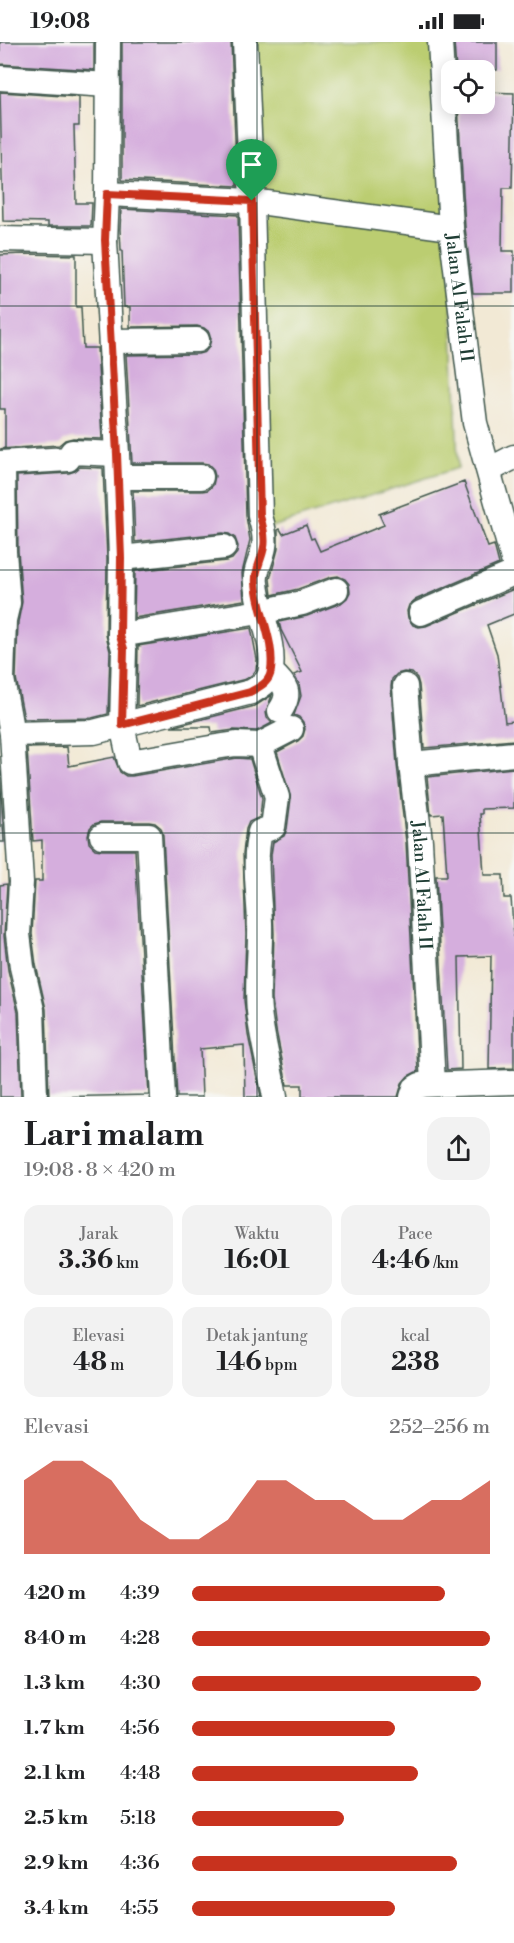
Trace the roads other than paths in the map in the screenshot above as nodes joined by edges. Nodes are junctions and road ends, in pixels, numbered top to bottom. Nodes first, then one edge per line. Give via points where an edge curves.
1 (108, 42) edge
2 (245, 42) edge
3 (440, 42) edge
4 (0, 78) edge
5 (108, 85) junction
6 (107, 194) junction
7 (252, 201) junction
8 (451, 228) junction
9 (0, 239) edge
10 (105, 240) junction
11 (197, 340) dead end
12 (111, 341) junction
13 (514, 457) edge
14 (487, 462) junction
15 (1, 463) edge
16 (117, 466) junction
17 (201, 477) dead end
18 (224, 547) dead end
19 (121, 558) junction
20 (514, 563) edge
21 (514, 573) edge
22 (336, 590) dead end
23 (260, 612) junction
24 (421, 613) dead end
25 (2, 620) edge
26 (120, 636) junction
27 (271, 672) junction
28 (405, 686) dead end
29 (122, 725) junction
30 (12, 734) junction
31 (260, 745) junction
32 (514, 754) edge
33 (411, 764) junction
34 (102, 836) dead end
35 (11, 882) edge
36 (514, 1082) edge
37 (433, 1084) junction
38 (35, 1097) edge
39 (163, 1097) edge
40 (276, 1097) edge
41 (412, 1097) edge

1 - 5 street
2 - 7 street
3 - 8 street
4 - 5 street
5 - 6 street
6 - 7 street, Jalan Al Falah II
6 - 10 street
7 - 8 street, Jalan Al Falah II
7 - 23 street via 260,516 264,528 255,580
8 - 14 street, Jalan Al Falah II via 475,423
9 - 10 street
10 - 12 street
11 - 12 street
12 - 16 street
13 - 14 street
14 - 20 street, Jalan Al Falah II
15 - 16 street via 68,459 72,452
15 - 25 street via 8,603
16 - 17 street
16 - 19 street
18 - 19 street
19 - 26 street
21 - 24 street
22 - 23 street via 302,603
23 - 26 street
23 - 27 street via 267,630
25 - 30 street via 2,680
26 - 29 street via 124,649
27 - 29 street via 267,682 250,692
27 - 31 street via 283,682 286,691 286,720
28 - 33 street, Jalan Al Falah II
29 - 30 street via 94,732
29 - 31 street via 130,762 236,744
30 - 35 street
31 - 40 street via 277,797 273,827 260,832 256,846 259,1010
32 - 33 street
33 - 37 street, Jalan Al Falah II via 420,841
34 - 39 street via 149,836
35 - 38 street via 32,1010
36 - 37 street
37 - 41 street via 417,1086

